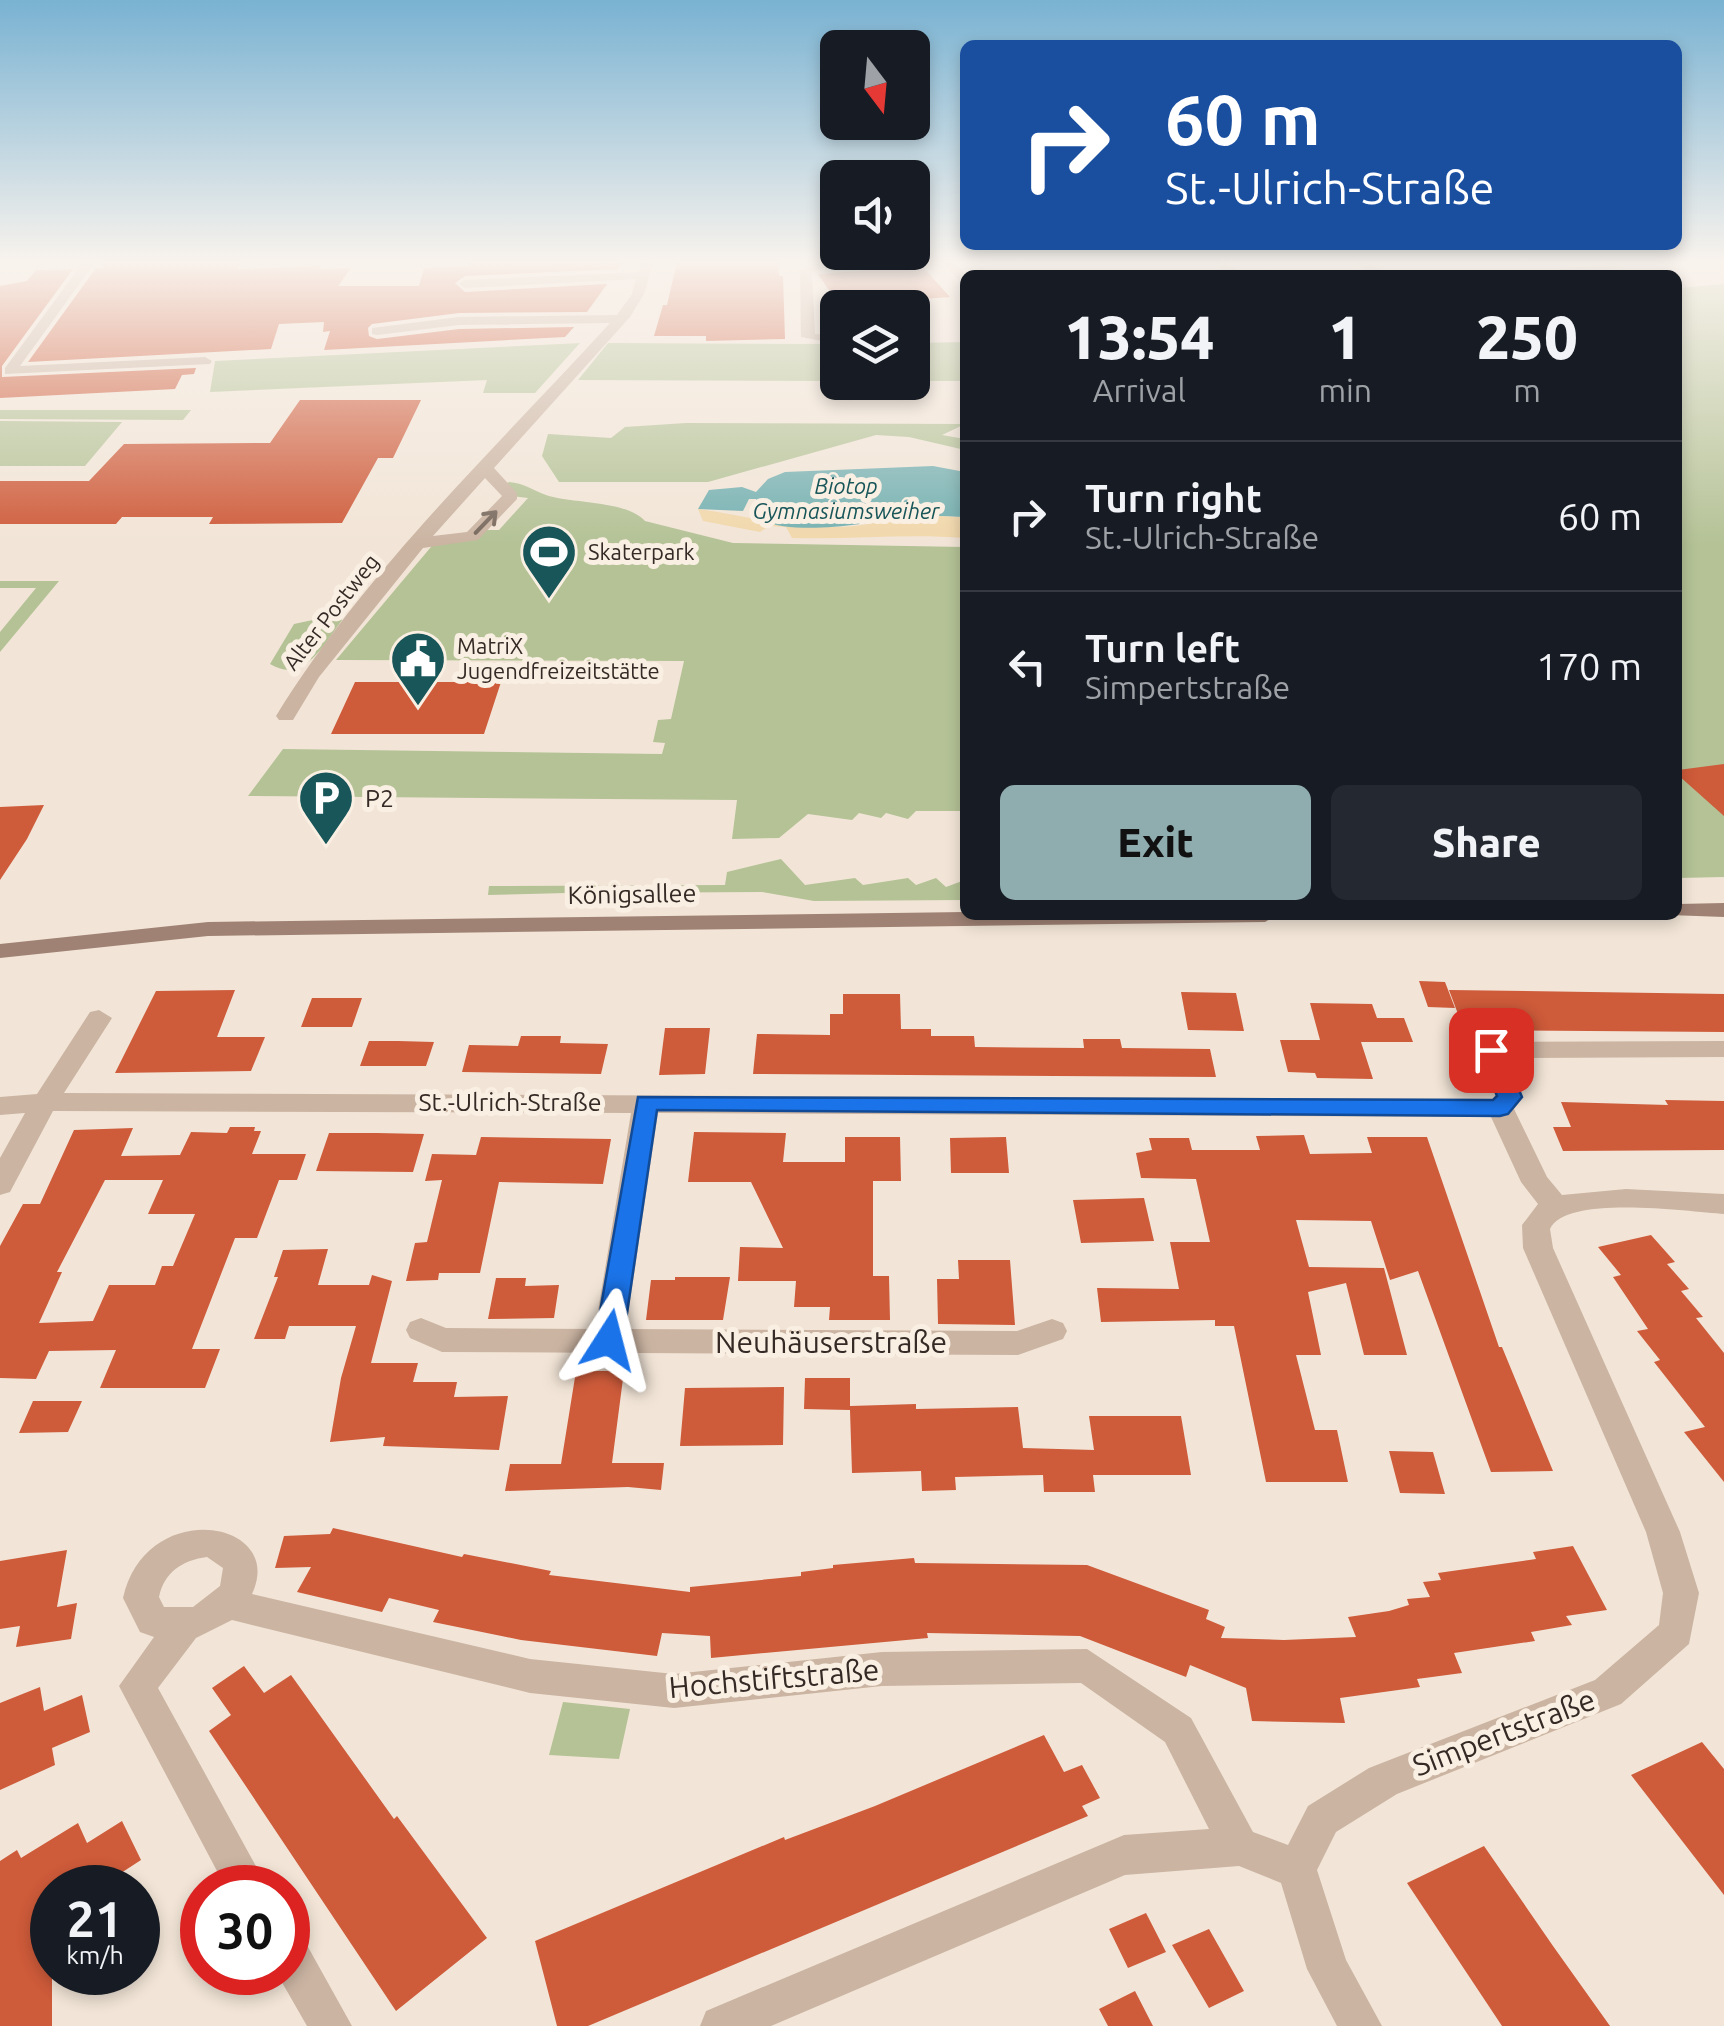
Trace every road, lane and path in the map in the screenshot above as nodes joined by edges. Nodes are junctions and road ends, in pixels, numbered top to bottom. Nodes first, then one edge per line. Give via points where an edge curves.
1 (21, 356) edge
2 (588, 356) edge
3 (205, 360) dead end
4 (486, 470) junction
5 (420, 543) junction
6 (286, 716) dead end
7 (1682, 910) edge
8 (1724, 910) edge
9 (960, 919) edge
10 (0, 951) edge
11 (99, 1018) dead end
12 (1724, 1049) edge
13 (46, 1102) junction
14 (646, 1102) junction
15 (0, 1106) edge
16 (1500, 1108) junction
17 (0, 1185) edge
18 (1724, 1204) edge
19 (1554, 1205) junction
20 (422, 1330) dead end
21 (1052, 1330) dead end
22 (609, 1340) junction
23 (229, 1604) junction
24 (183, 1627) junction
25 (1239, 1846) junction
26 (235, 1865) edge
27 (1298, 1869) junction
28 (310, 1989) edge
29 (332, 2026) edge
30 (721, 2026) edge
31 (1361, 2026) edge

1 - 3 street via 10,371
2 - 4 street, Alter Postweg
4 - 5 street, Alter Postweg
5 -> 4 street via 472,536 511,496
5 - 6 street, Alter Postweg via 361,608
7 - 8 street
9 - 10 street, Königsallee via 208,929
11 - 13 street
12 - 16 street via 1491,1050 1510,1097
13 - 14 street, St.-Ulrich-Straße
13 - 15 street, St.-Ulrich-Straße
13 - 17 street
14 - 16 street, St.-Ulrich-Straße
14 - 22 street
16 - 19 street via 1534,1182
18 - 19 street via 1587,1199
19 - 27 street, Simpertstraße via 1539,1218 1534,1235 1663,1532 1681,1593 1676,1634 1608,1692 1383,1781 1322,1819
20 - 22 street, Neuhäuserstraße via 442,1340
21 - 22 street, Neuhäuserstraße via 1018,1343
23 - 24 street
23 - 24 street via 242,1576 234,1553 210,1542 177,1548 150,1570 140,1598 153,1621
23 - 25 street, Hochstiftstraße via 530,1676 674,1692 882,1669 1087,1666 1178,1730
24 - 26 street via 137,1686
25 - 27 street
25 - 30 street via 1124,1854
27 - 31 street via 1328,1969
28 - 29 street

